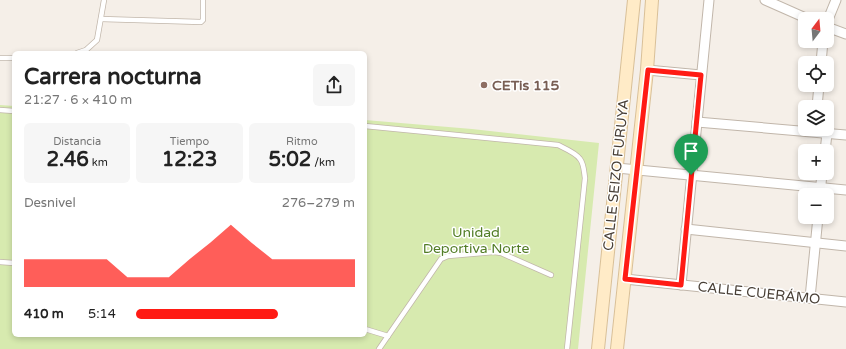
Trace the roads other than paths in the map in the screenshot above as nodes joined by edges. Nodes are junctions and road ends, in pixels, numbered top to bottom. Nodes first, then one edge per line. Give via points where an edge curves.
1 (104, 0) edge
2 (203, 0) edge
3 (634, 0) edge
4 (652, 0) edge
5 (709, 0) edge
6 (765, 0) edge
7 (836, 0) edge
8 (831, 12) edge
9 (798, 15) edge
10 (101, 20) junction
11 (834, 30) edge
12 (846, 34) edge
13 (83, 51) edge
14 (0, 58) edge
15 (12, 58) edge
16 (648, 70) junction
17 (701, 75) junction
18 (0, 110) edge
19 (12, 111) edge
20 (697, 122) junction
21 (367, 126) edge
22 (798, 130) edge
23 (834, 134) edge
24 (846, 135) edge
25 (617, 168) junction
26 (636, 170) junction
27 (691, 175) junction
28 (798, 188) edge
29 (834, 190) edge
30 (846, 190) edge
31 (817, 224) edge
32 (686, 229) junction
33 (816, 243) junction
34 (846, 246) edge
35 (0, 262) edge
36 (12, 263) edge
37 (551, 274) dead end
38 (625, 279) junction
39 (681, 285) junction
40 (810, 298) junction
41 (846, 302) edge
42 (367, 330) edge
43 (388, 336) junction
44 (379, 349) edge
45 (567, 349) edge
46 (598, 349) edge
47 (617, 349) edge

1 - 10 lane
2 - 10 lane via 201,22
3 - 25 street, CALLE SEIZO FURUYA
4 - 16 street, CALLE SEIZO FURUYA
5 - 17 street
6 - 9 street
7 - 8 street
10 - 13 lane via 97,40
11 - 12 street
14 - 15 lane
16 - 17 street
16 - 26 street, CALLE SEIZO FURUYA
17 - 20 street
18 - 19 lane
20 - 22 street
20 - 27 street
21 - 45 lane via 558,145 580,159 585,178
23 - 24 street
25 - 26 street
25 - 46 street, CALLE SEIZO FURUYA
26 - 27 street
26 - 38 street, CALLE SEIZO FURUYA
27 - 28 street
27 - 32 street
29 - 30 street
31 - 33 street
32 - 33 street
32 - 39 street
33 - 34 street
33 - 40 street
35 - 36 lane
37 - 43 lane via 501,253 448,256 441,259
38 - 39 street, CALLE CUERÁMO
38 - 47 street, CALLE SEIZO FURUYA
39 - 40 street, CALLE CUERÁMO
40 - 41 street, CALLE CUERÁMO
42 - 43 lane
43 - 44 lane

